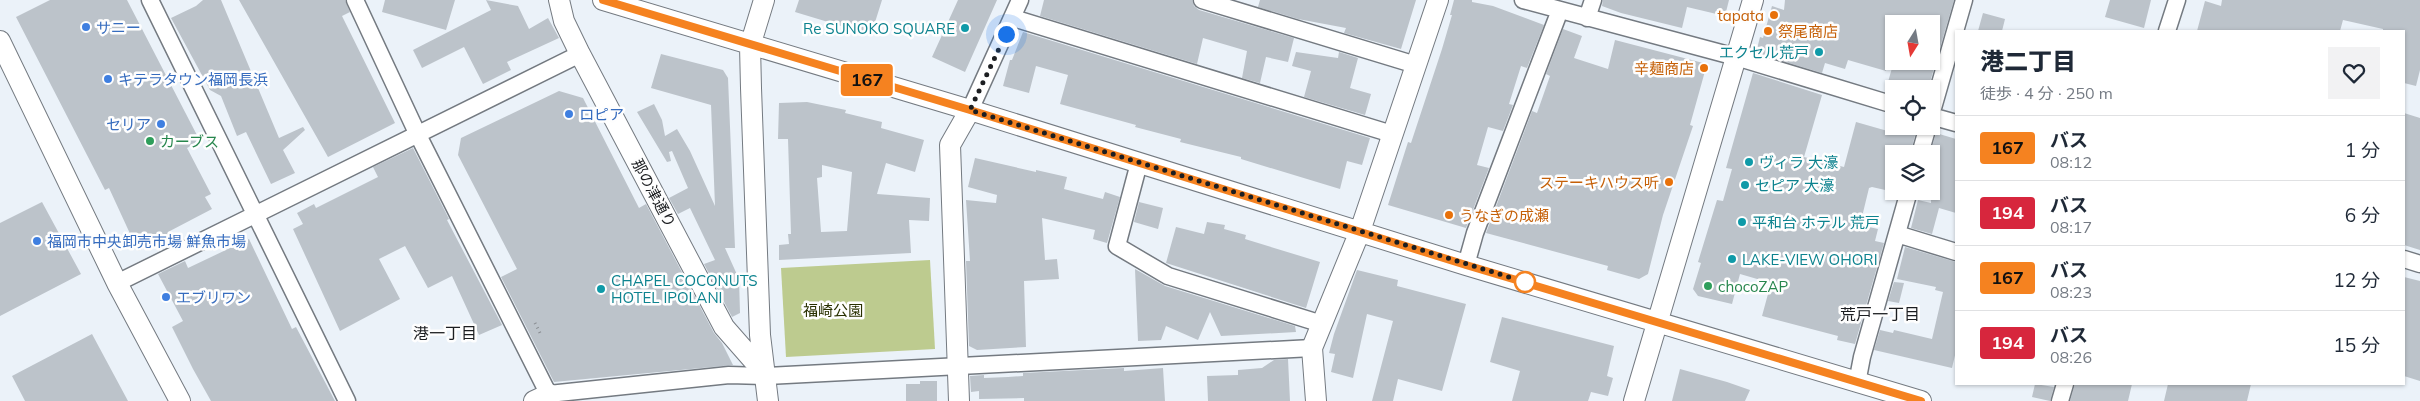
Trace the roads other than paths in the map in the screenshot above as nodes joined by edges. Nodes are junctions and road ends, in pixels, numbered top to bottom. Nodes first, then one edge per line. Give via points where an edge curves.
1 (150, 0) edge
2 (355, 0) edge
3 (559, 0) edge
4 (603, 0) edge
5 (764, 0) edge
6 (1020, 0) edge
7 (1202, 0) edge
8 (1438, 0) edge
9 (1523, 0) edge
10 (1593, 0) edge
11 (1753, 0) edge
12 (1964, 0) edge
13 (2177, 0) edge
14 (1560, 10) junction
15 (1013, 18) junction
16 (1587, 18) junction
17 (1955, 30) edge
18 (2168, 30) edge
19 (1955, 31) edge
20 (0, 41) edge
21 (750, 46) junction
22 (580, 54) junction
23 (1736, 57) junction
24 (1416, 65) junction
25 (1940, 84) edge
26 (1885, 102) edge
27 (970, 110) junction
28 (1940, 118) edge
29 (1955, 123) edge
30 (1392, 134) junction
31 (418, 135) junction
32 (1139, 163) junction
33 (1906, 200) edge
34 (256, 212) junction
35 (1360, 231) junction
36 (1897, 234) junction
37 (1955, 252) edge
38 (2405, 259) edge
39 (2420, 264) edge
40 (1466, 265) junction
41 (117, 283) junction
42 (1657, 322) junction
43 (1322, 324) junction
44 (1312, 348) junction
45 (958, 365) junction
46 (767, 376) junction
47 (1857, 383) junction
48 (2065, 385) edge
49 (1890, 397) edge
50 (545, 399) edge
51 (180, 401) edge
52 (347, 401) edge
53 (768, 401) edge
54 (959, 401) edge
55 (1316, 401) edge
56 (1634, 401) edge
57 (1921, 401) edge
58 (2060, 401) edge

1 - 34 street
2 - 31 street
3 - 22 street, 那の津通り via 564,21
4 - 21 street
5 - 21 street
6 - 15 street
7 - 24 street
8 - 24 street
9 - 14 street
10 - 16 street
11 - 23 street
12 - 17 street
13 - 18 street
14 - 16 street
14 - 40 street via 1475,233
15 - 27 street
15 - 30 street
16 - 23 street
19 - 25 street
20 - 41 street
21 - 27 street
21 - 46 street via 760,325
22 - 31 street
22 - 46 street, 那の津通り via 724,327
23 - 26 street
23 - 42 street
24 - 30 street
27 - 32 street
27 - 45 street via 950,145
28 - 29 street
30 - 35 street
31 - 34 street
31 - 50 street
32 - 35 street
32 - 43 street via 1117,246 1168,276
33 - 36 street
34 - 41 street
34 - 52 street
35 - 40 street
35 - 43 street
36 - 37 street
36 - 47 street
38 - 39 street
40 - 42 street
41 - 51 street
42 - 47 street
42 - 56 street
43 - 44 street
44 - 45 street
44 - 55 street
45 - 46 street
45 - 54 street
46 - 50 street via 729,375
46 - 53 street
47 - 49 street
48 - 58 street
49 - 57 street

